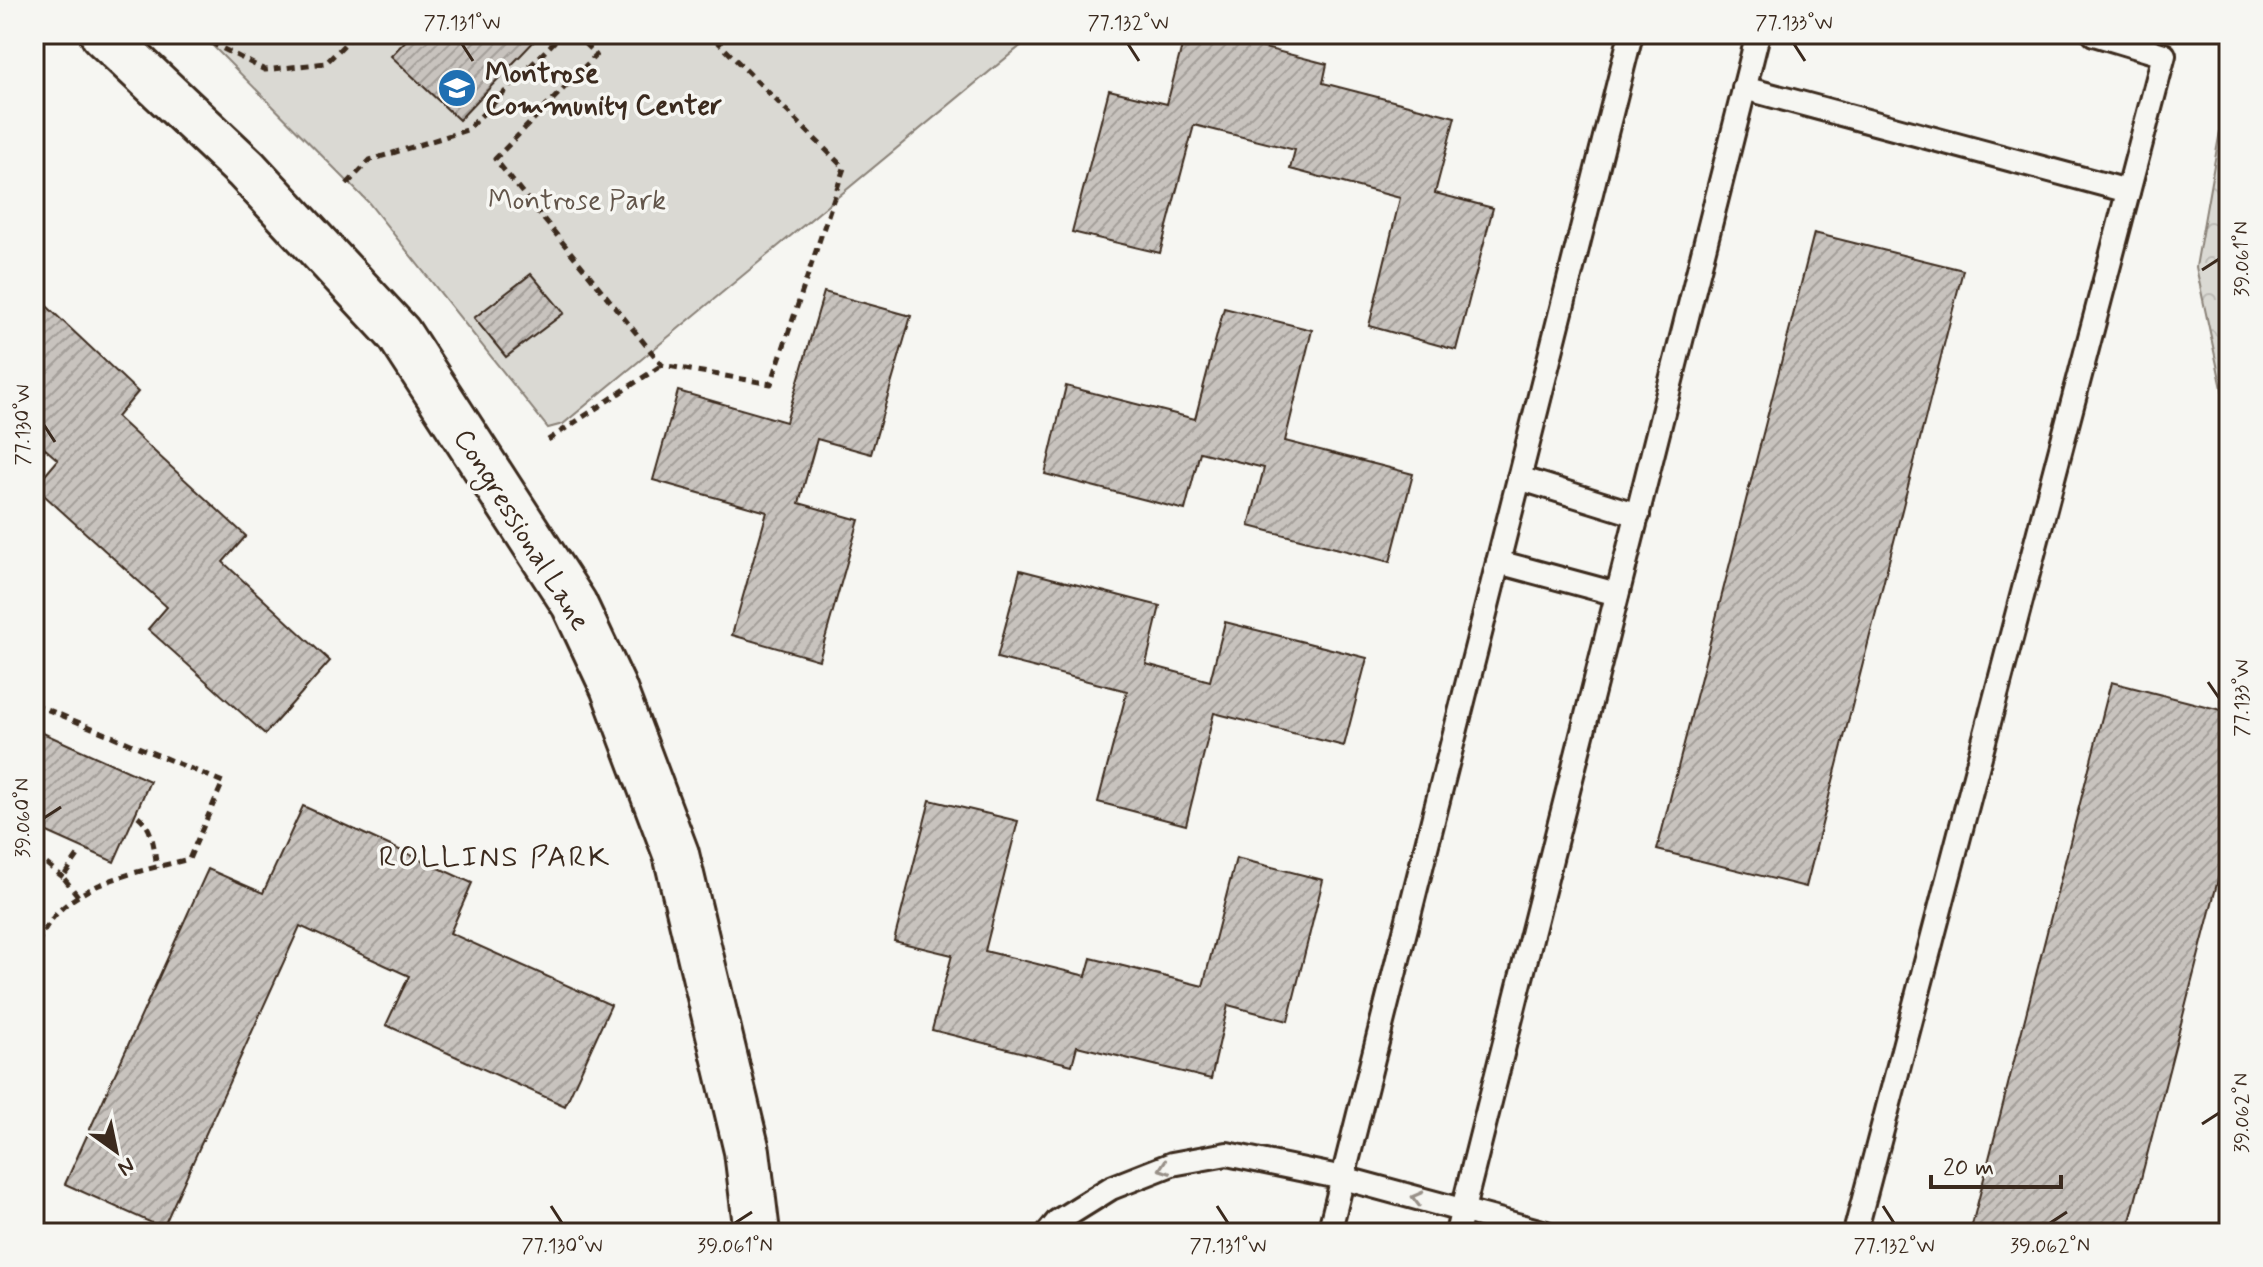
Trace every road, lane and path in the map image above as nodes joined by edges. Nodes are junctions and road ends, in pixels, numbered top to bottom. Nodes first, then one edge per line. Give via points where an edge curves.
1 (103, 34) edge
2 (355, 34) edge
3 (562, 34) edge
4 (575, 34) edge
5 (710, 34) edge
6 (1631, 34) edge
7 (1758, 34) edge
8 (2094, 34) edge
9 (198, 36) dead end
10 (1744, 88) junction
11 (347, 184) dead end
12 (2128, 191) junction
13 (662, 365) junction
14 (548, 440) dead end
15 (1519, 478) junction
16 (1638, 515) junction
17 (1498, 562) junction
18 (1617, 594) junction
19 (34, 704) edge
20 (138, 816) dead end
21 (79, 854) dead end
22 (34, 858) edge
23 (157, 868) junction
24 (63, 877) junction
25 (78, 896) junction
26 (34, 950) edge
27 (1343, 1178) junction
28 (1463, 1210) junction
29 (757, 1233) edge
30 (1048, 1233) edge
31 (1329, 1233) edge
32 (1457, 1233) edge
33 (1546, 1233) edge
34 (1855, 1233) edge

1 - 29 street, Congressional Lane via 246,169 399,334 574,604 613,687 676,854 747,1151
2 - 9 path via 326,63 265,70
3 - 11 path via 467,130 370,160
4 - 13 path via 596,55 495,159
5 - 13 path via 844,168 771,384
6 - 15 lane
7 - 10 lane
8 - 12 lane via 2164,55
10 - 12 lane
10 - 16 lane
12 - 34 lane
13 - 14 path
15 - 16 lane
15 - 17 lane
16 - 18 lane
17 - 18 lane
17 - 27 lane
18 - 28 lane
19 - 23 path via 223,782 189,859
20 - 23 path via 152,837
21 - 24 path
22 - 24 path
23 - 25 path
24 - 25 path
25 - 26 path via 50,921
28 -> 27 lane
27 -> 30 lane via 1227,1154 1172,1164 1111,1188
27 - 31 lane
28 - 32 lane
28 - 33 lane

